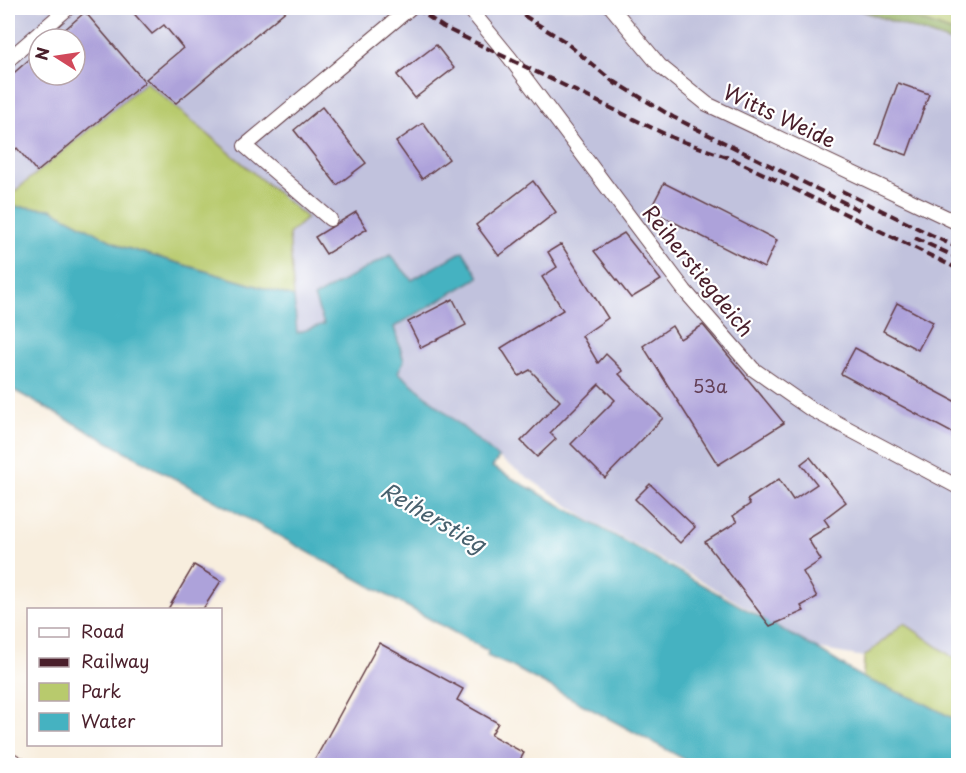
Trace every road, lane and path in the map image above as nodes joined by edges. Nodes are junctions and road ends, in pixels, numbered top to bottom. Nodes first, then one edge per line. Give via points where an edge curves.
1 (68, 8) edge
2 (410, 8) edge
3 (469, 8) edge
4 (612, 8) edge
5 (8, 60) edge
6 (330, 219) dead end
7 (958, 223) edge
8 (958, 487) edge
9 (8, 758) edge
10 (22, 765) edge

1 - 5 street
2 - 6 street via 245,146
3 - 8 street, Reiherstiegdeich via 685,291 753,369 809,408
4 - 7 street, Witts Weide via 660,66 707,104
9 - 10 street

